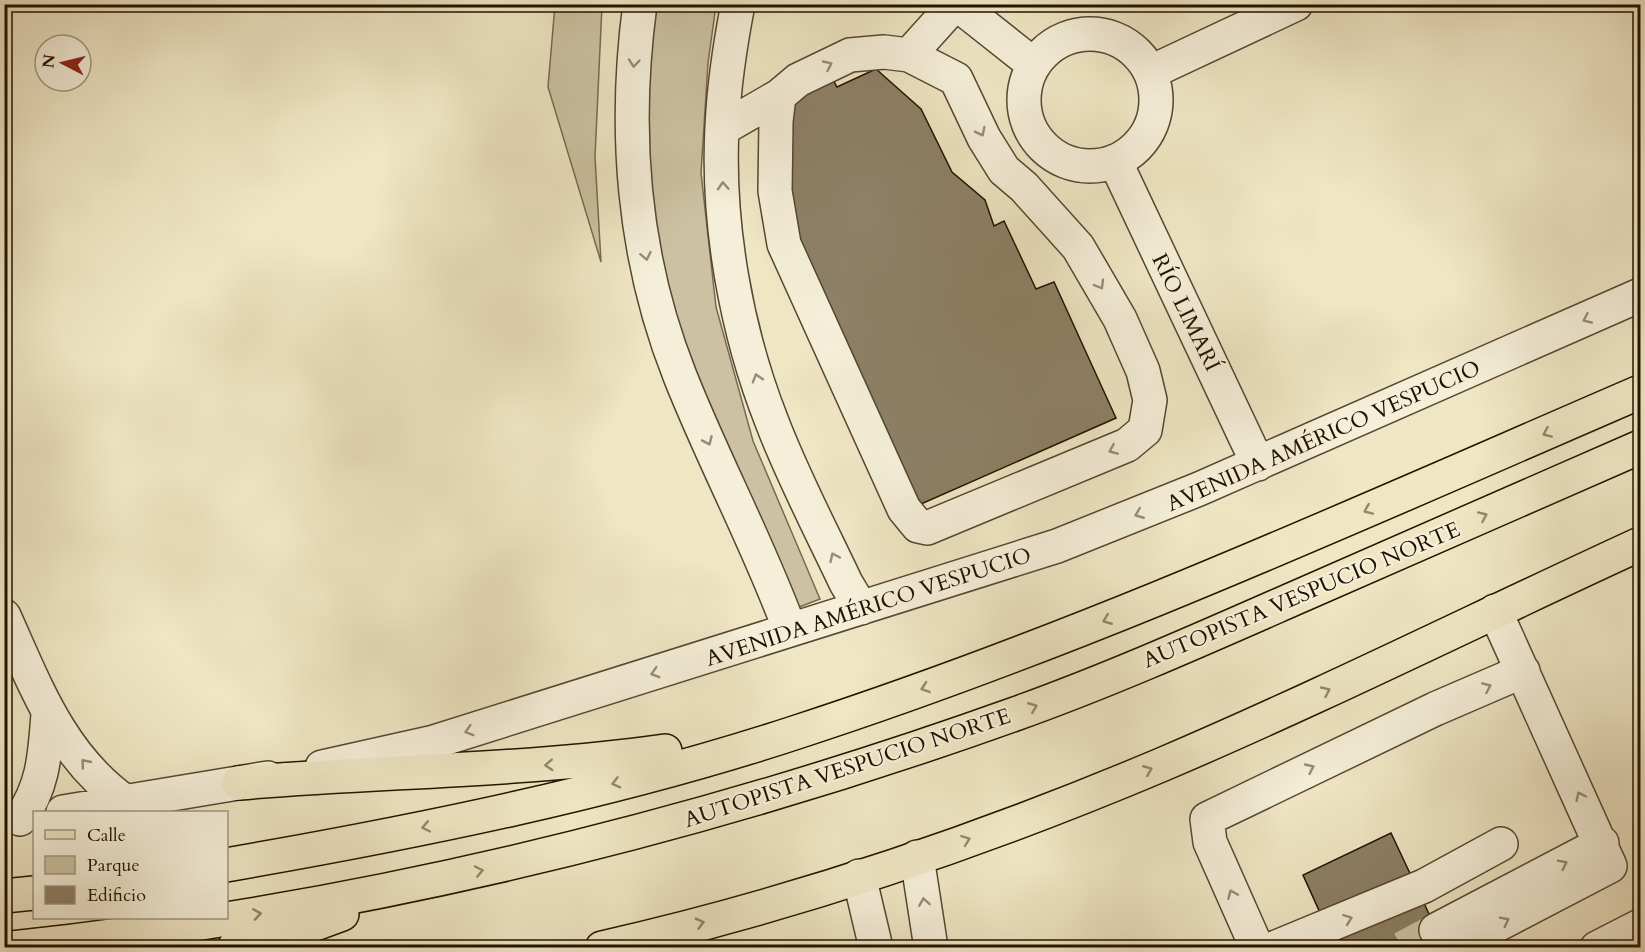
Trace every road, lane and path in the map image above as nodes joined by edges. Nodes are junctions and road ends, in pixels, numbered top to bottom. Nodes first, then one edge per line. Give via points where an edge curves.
1 (640, 4) edge
2 (738, 4) edge
3 (956, 4) edge
4 (1296, 4) edge
5 (909, 55) junction
6 (1034, 66) junction
7 (1151, 72) junction
8 (779, 96) junction
9 (722, 129) junction
10 (1115, 161) junction
11 (1641, 295) edge
12 (1641, 392) edge
13 (1641, 447) edge
14 (1258, 464) junction
15 (1641, 544) edge
16 (861, 608) junction
17 (1495, 611) junction
18 (4, 616) edge
19 (790, 630) junction
20 (1523, 671) junction
21 (48, 714) junction
22 (794, 734) junction
23 (238, 783) junction
24 (127, 803) junction
25 (76, 811) edge
26 (20, 819) edge
27 (1501, 844) dead end
28 (917, 857) junction
29 (228, 865) edge
30 (859, 876) junction
31 (401, 887) junction
32 (33, 893) edge
33 (4, 896) edge
34 (228, 918) edge
35 (224, 919) edge
36 (1641, 926) edge
37 (1444, 939) tunnel mouth
38 (12, 948) edge
39 (234, 948) edge
40 (602, 948) edge
41 (876, 948) edge
42 (931, 948) edge
43 (1257, 948) edge
44 (1274, 948) edge
45 (1597, 948) edge

1 -> 19 street via 633,73 633,157 636,199 651,279 679,374
2 - 9 street
3 - 5 street
3 - 6 street
4 - 7 street
8 -> 5 street via 798,80 850,56 884,52
5 -> 8 street via 956,79 1004,170 1078,247 1120,319 1143,371 1150,400 1145,430 1127,445 927,528 918,526 904,509 784,244 775,192
6 - 7 street via 1059,41 1094,34 1128,45
6 - 10 street via 1024,94 1035,137 1057,157 1071,163 1101,165
7 - 10 street via 1156,98 1152,124 1137,146
8 - 9 street
16 -> 9 street via 795,475 757,378 731,262 723,189
10 - 14 street, RÍO LIMARÍ
11 -> 14 street, AVENIDA AMÉRICO VESPUCIO
12 -> 22 main road via 1151,603
31 -> 13 main road, AUTOPISTA VESPUCIO NORTE via 566,850 715,810 838,774 1019,713 1181,647
14 -> 16 street, AVENIDA AMÉRICO VESPUCIO via 1057,546
15 - 17 main road
16 - 19 street, AVENIDA AMÉRICO VESPUCIO
17 - 20 street
28 -> 17 main road via 1160,765
18 - 21 street
19 -> 23 street, AVENIDA AMÉRICO VESPUCIO via 434,742
37 -> 20 street via 1602,843
43 -> 20 street via 1210,842 1207,819
24 -> 21 street via 93,774
21 - 26 street via 40,781
22 -> 23 main road via 557,765
22 -> 29 main road via 484,815
23 - 24 street, AVENIDA AMÉRICO VESPUCIO
24 - 25 street, AVENIDA AMÉRICO VESPUCIO
44 -> 27 street via 1424,886
28 - 30 main road
42 -> 28 street
40 -> 30 main road via 749,910
30 - 41 street
34 -> 31 main road, AUTOPISTA VESPUCIO NORTE
31 - 39 main road via 329,920
32 - 33 main road
38 -> 35 main road, AUTOPISTA VESPUCIO NORTE
36 - 45 street

